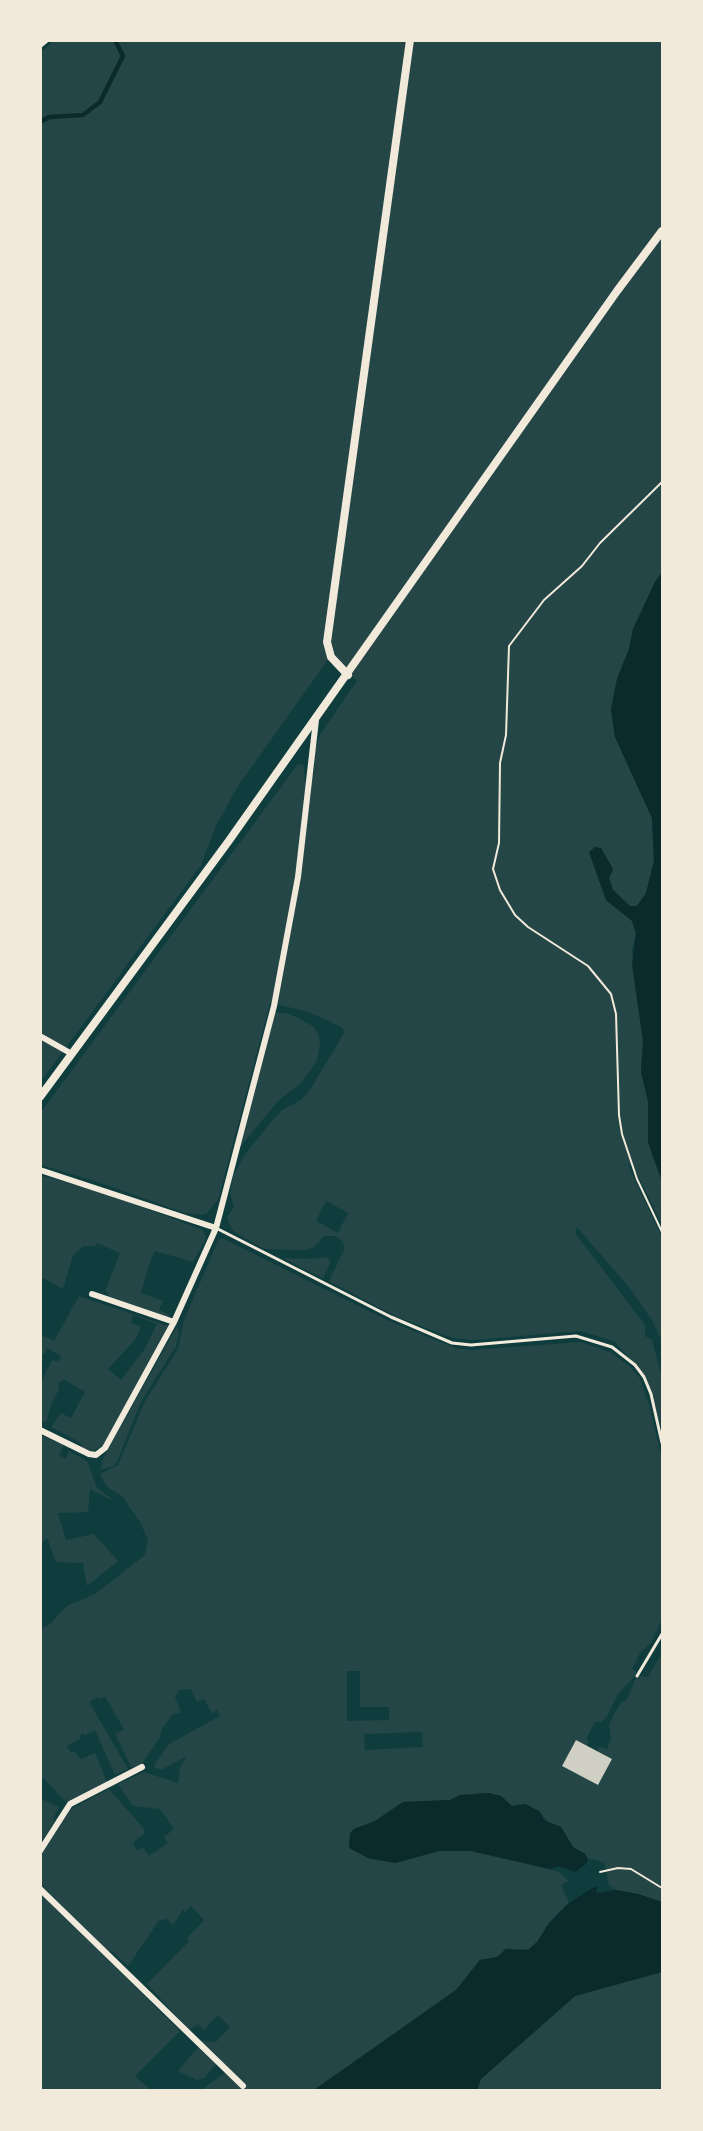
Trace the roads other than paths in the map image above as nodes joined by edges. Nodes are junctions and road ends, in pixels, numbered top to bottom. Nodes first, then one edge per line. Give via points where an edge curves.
1 (46, 40) edge
2 (410, 40) edge
3 (40, 45) edge
4 (663, 231) edge
5 (348, 675) junction
6 (316, 719) junction
7 (40, 1036) edge
8 (72, 1054) junction
9 (40, 1097) edge
10 (40, 1170) edge
11 (216, 1228) junction
12 (92, 1294) dead end
13 (174, 1322) junction
14 (40, 1430) edge
15 (663, 1443) edge
16 (663, 1634) edge
17 (637, 1676) dead end
18 (142, 1767) dead end
19 (40, 1851) edge
20 (40, 1889) edge
21 (243, 2086) dead end

1 - 3 street
2 - 5 street via 327,642 331,657
4 - 5 main road
5 - 6 main road
6 - 8 main road
6 - 11 street via 298,877 274,1006
7 - 8 street
8 - 9 main road
10 - 11 street
11 - 13 street
11 - 15 lane via 391,1317 452,1343 471,1345 576,1336 612,1347 644,1377
12 - 13 street
13 - 14 street via 101,1452 89,1454
16 - 17 lane
18 - 19 street via 70,1804
20 - 21 street

